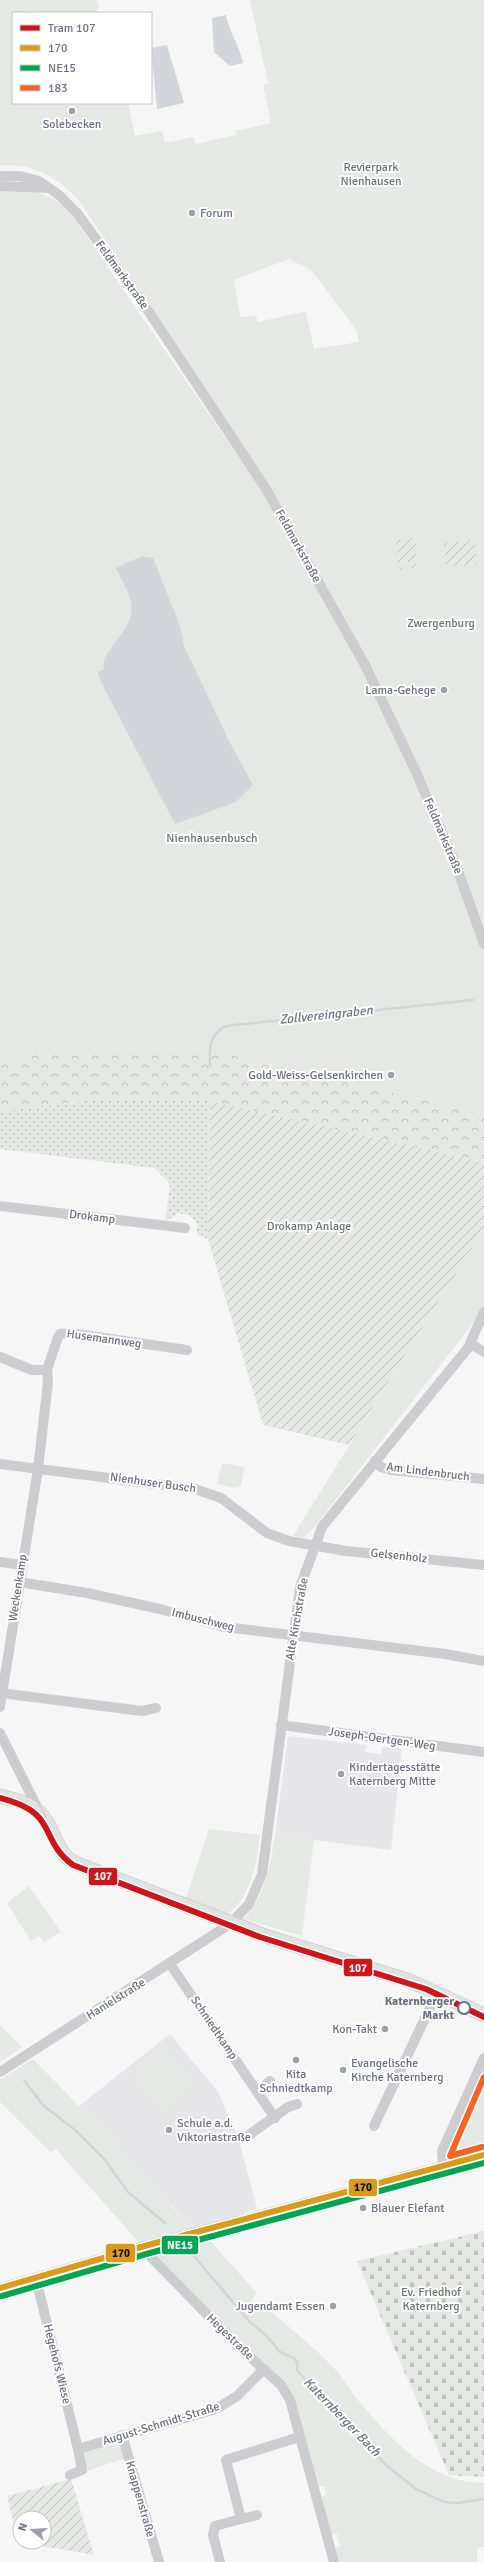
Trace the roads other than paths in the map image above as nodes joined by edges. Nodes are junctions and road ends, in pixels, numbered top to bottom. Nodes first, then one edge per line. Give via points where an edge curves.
1 (0, 176) edge
2 (0, 186) edge
3 (48, 188) junction
4 (484, 944) edge
5 (0, 1206) edge
6 (185, 1228) dead end
7 (484, 1312) edge
8 (471, 1344) junction
9 (187, 1350) dead end
10 (484, 1352) edge
11 (0, 1357) edge
12 (47, 1370) junction
13 (375, 1461) junction
14 (0, 1464) edge
15 (38, 1469) junction
16 (484, 1479) edge
17 (315, 1546) junction
18 (0, 1562) edge
19 (22, 1565) junction
20 (484, 1565) edge
21 (19, 1582) junction
22 (293, 1635) junction
23 (484, 1661) edge
24 (1, 1693) edge
25 (0, 1707) edge
26 (156, 1708) dead end
27 (281, 1725) junction
28 (0, 1733) edge
29 (484, 1752) edge
30 (0, 1796) edge
31 (40, 1813) junction
32 (230, 1924) junction
33 (170, 1964) junction
34 (437, 1993) junction
35 (484, 2015) edge
36 (484, 2058) edge
37 (0, 2072) edge
38 (270, 2081) dead end
39 (258, 2092) junction
40 (297, 2104) dead end
41 (275, 2118) junction
42 (374, 2126) dead end
43 (246, 2137) dead end
44 (484, 2155) edge
45 (443, 2166) junction
46 (141, 2247) junction
47 (36, 2279) junction
48 (0, 2288) edge
49 (264, 2369) junction
50 (122, 2435) junction
51 (299, 2437) junction
52 (78, 2450) junction
53 (70, 2475) dead end
54 (257, 2515) dead end
55 (241, 2519) junction
56 (158, 2562) edge
57 (220, 2562) edge
58 (334, 2562) edge

1 - 3 street, Feldmarkstraße via 29,178 39,181
2 - 3 street
3 - 4 street, Feldmarkstraße via 77,212 149,312 266,489 368,672 457,868
5 - 6 street, Drokamp
7 - 8 street, Alte Kirchstraße
8 - 10 street
8 - 13 street, Alte Kirchstraße
9 - 12 street, Husemannweg via 64,1333 58,1337
11 - 12 street via 32,1370
12 - 15 street, Husemannweg via 48,1382
13 - 16 street, Am Lindenbruch via 390,1470
13 - 17 street, Alte Kirchstraße via 332,1512 322,1527
14 - 15 street, Nienhuser Busch
15 - 17 street, Nienhuser Busch via 195,1489 230,1504 275,1537
15 - 19 street, Weckenkamp
17 - 20 street, Gelsenholz
17 - 22 street, Alte Kirchstraße via 300,1588
18 - 19 street
19 - 21 street, Weckenkamp
21 - 22 street, Imbuschweg via 87,1593 225,1627
21 - 24 street, Weckenkamp
22 - 23 street, Imbuschweg
22 - 27 street, Alte Kirchstraße
24 - 25 street, Weckenkamp
24 - 26 street via 142,1711
27 - 29 street, Joseph-Oertgen-Weg
27 - 32 street, Alte Kirchstraße via 262,1874 249,1904
28 - 31 street
30 - 31 main road via 28,1805
31 - 32 main road via 62,1852 73,1862
32 - 33 street, Hanielstraße
32 - 34 main road via 392,1975
33 - 37 street, Hanielstraße
33 - 39 street, Schniedtkamp
34 - 35 main road
34 - 42 street
36 - 45 street via 442,2151
38 - 39 street
39 - 41 street, Schniedtkamp
40 - 41 street via 288,2107
41 - 43 street
44 - 45 street
45 - 46 street
46 - 47 street
46 - 49 street, Hegestraße
47 - 48 street
47 - 52 street, Hegehofs Wiese
49 - 50 street, August-Schmidt-Straße via 237,2396 216,2409
49 - 51 street, Hegestraße via 281,2385 290,2400
50 - 52 street, August-Schmidt-Straße
50 - 56 street, Knappenstraße
51 - 55 street via 226,2460
51 - 58 street, Hegestraße
52 - 53 street via 82,2470
54 - 55 street
55 - 57 street via 215,2526 213,2535

